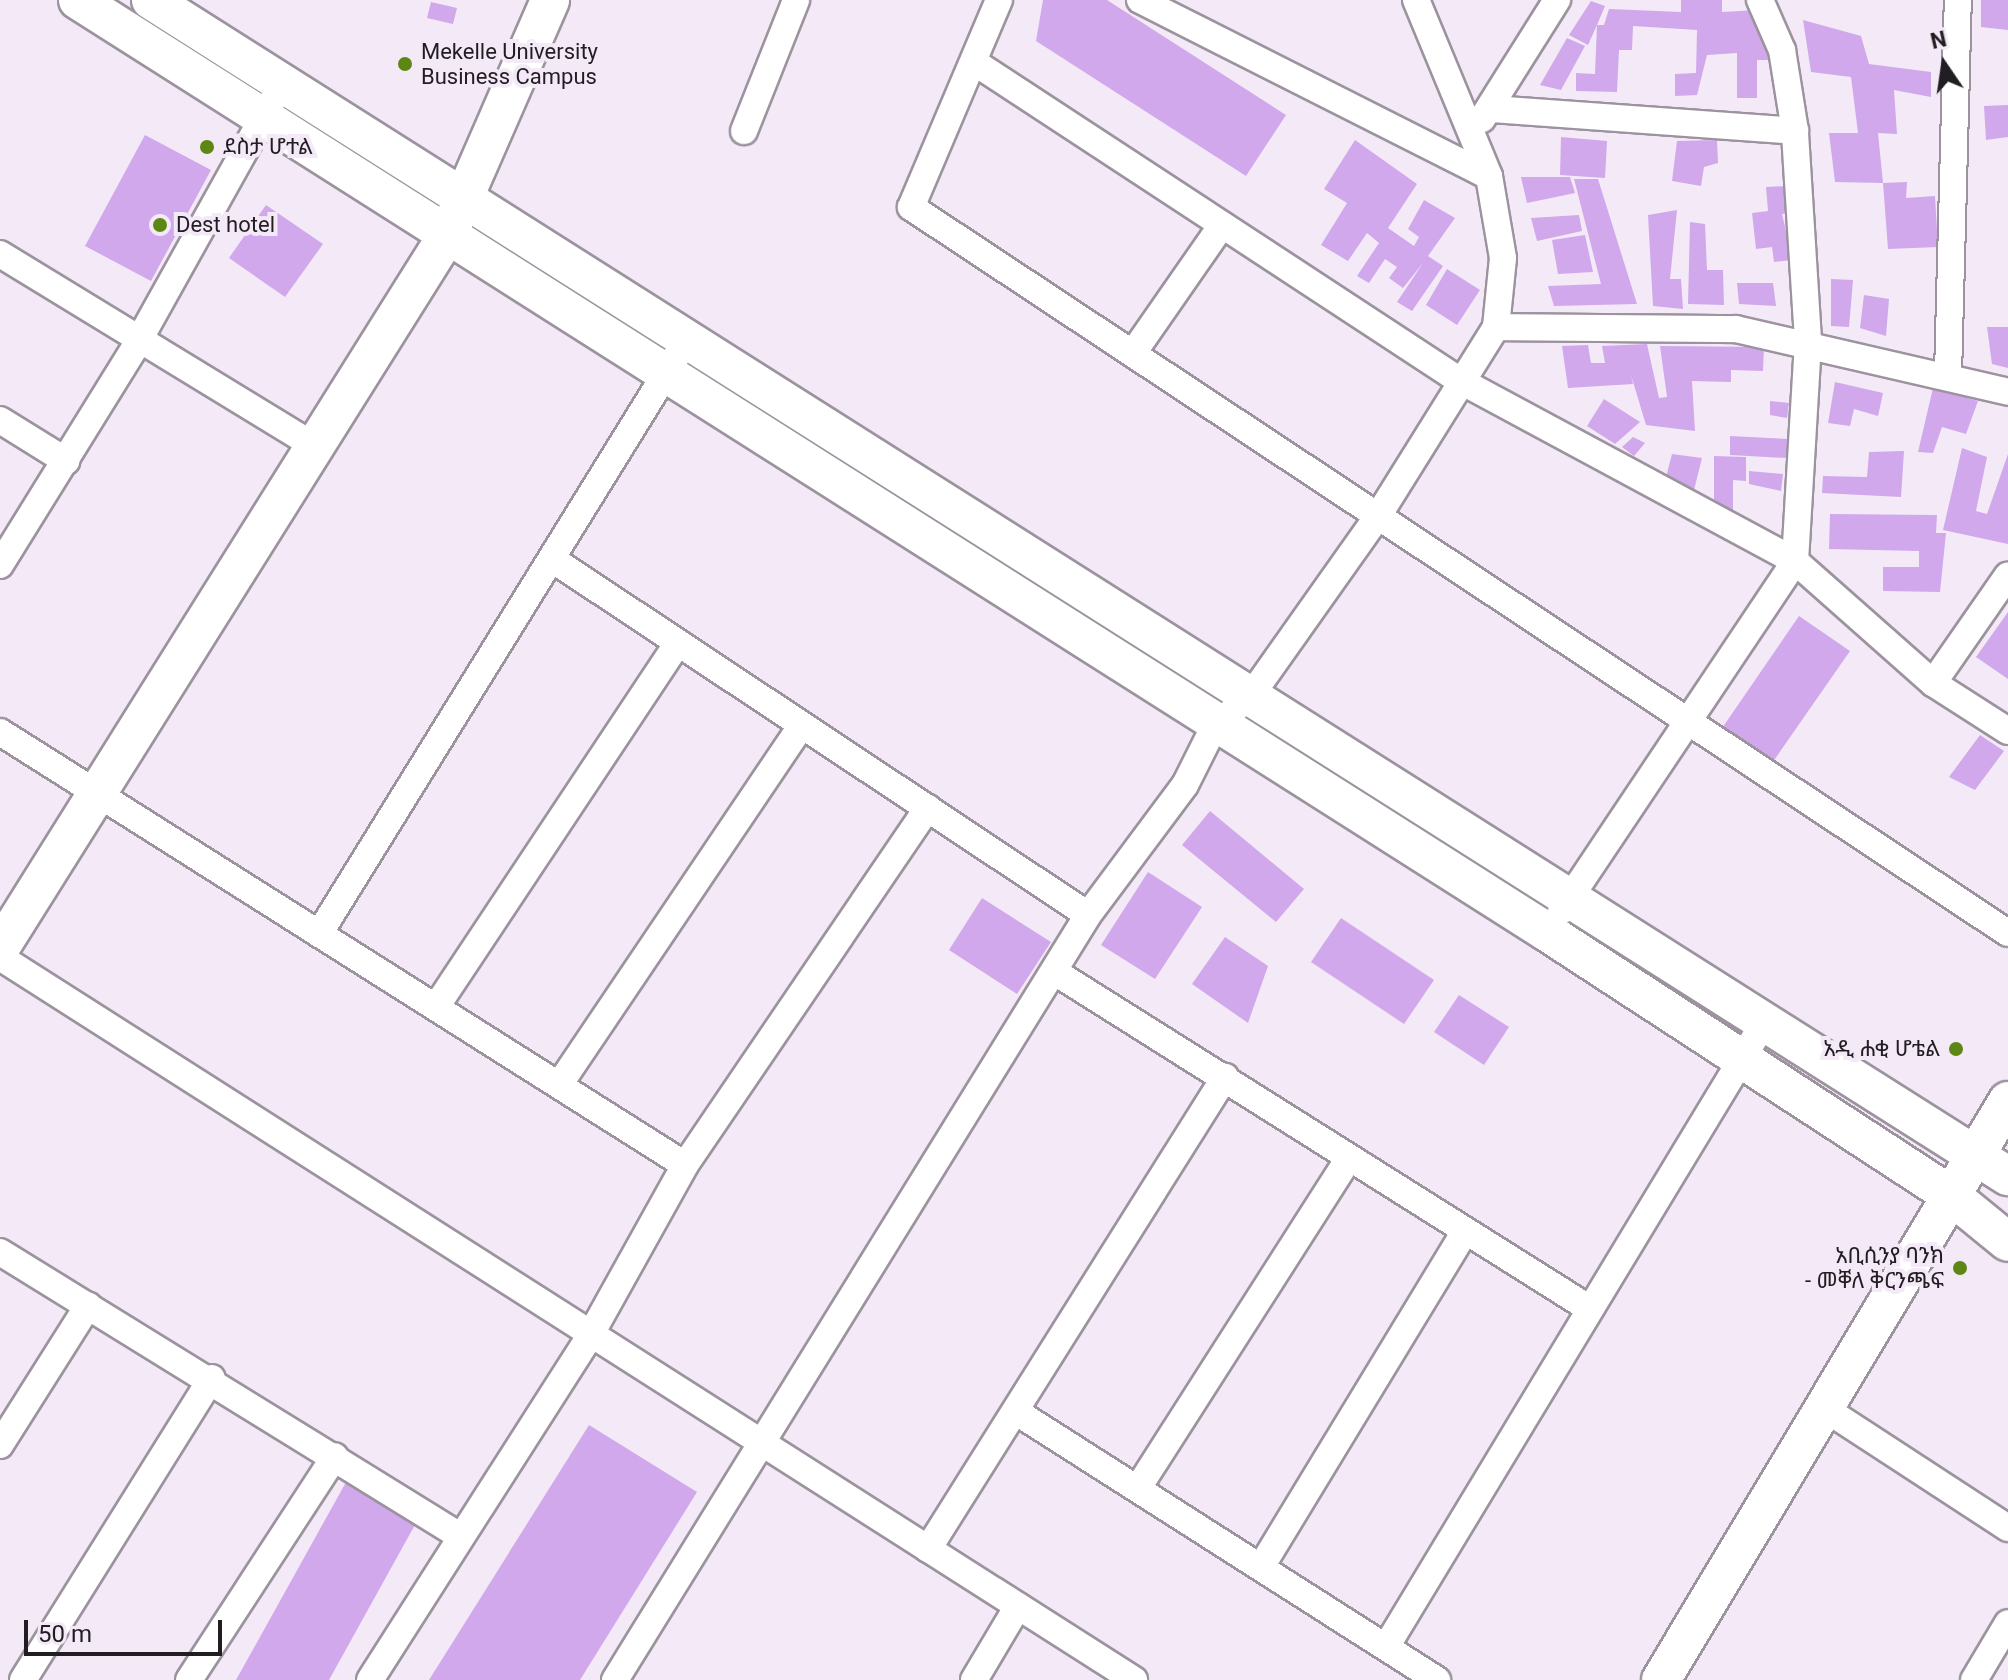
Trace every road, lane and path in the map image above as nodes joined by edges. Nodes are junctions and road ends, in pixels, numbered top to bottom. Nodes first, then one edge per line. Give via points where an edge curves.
1 (78, 0) edge
2 (151, 0) edge
3 (550, 0) edge
4 (796, 0) edge
5 (999, 0) edge
6 (1140, 0) edge
7 (1416, 0) edge
8 (1557, 0) edge
9 (1760, 0) edge
10 (1958, 0) edge
11 (977, 64) junction
12 (283, 86) junction
13 (262, 117) junction
14 (1482, 118) junction
15 (744, 131) dead end
16 (1795, 131) junction
17 (1489, 176) junction
18 (463, 198) junction
19 (1222, 225) junction
20 (448, 234) junction
21 (0, 254) edge
22 (1496, 327) junction
23 (1808, 340) junction
24 (686, 341) junction
25 (138, 342) junction
26 (1133, 353) junction
27 (666, 375) junction
28 (1948, 375) junction
29 (1459, 380) junction
30 (2008, 392) edge
31 (0, 420) edge
32 (314, 446) junction
33 (66, 461) junction
34 (1378, 516) junction
35 (1002, 538) junction
36 (552, 559) junction
37 (1795, 561) junction
38 (0, 565) edge
39 (976, 575) junction
40 (2008, 575) edge
41 (678, 643) junction
42 (1933, 683) junction
43 (1252, 694) junction
44 (1688, 721) junction
45 (802, 725) junction
46 (1214, 727) junction
47 (2008, 731) edge
48 (0, 732) edge
49 (96, 792) junction
50 (928, 808) junction
51 (1572, 894) junction
52 (1088, 915) junction
53 (1547, 932) junction
54 (2008, 933) edge
55 (319, 934) junction
56 (0, 948) edge
57 (0, 957) edge
58 (1058, 974) junction
59 (436, 1007) junction
60 (1763, 1024) junction
61 (1741, 1062) junction
62 (1225, 1077) junction
63 (559, 1085) junction
64 (2008, 1101) edge
65 (1974, 1152) junction
66 (1349, 1158) junction
67 (685, 1165) junction
68 (2008, 1176) edge
69 (1948, 1193) junction
70 (1465, 1232) junction
71 (2008, 1242) edge
72 (0, 1252) edge
73 (88, 1306) junction
74 (1590, 1309) junction
75 (591, 1334) junction
76 (212, 1378) junction
77 (1827, 1410) junction
78 (1018, 1413) junction
79 (0, 1445) edge
80 (766, 1445) junction
81 (335, 1456) junction
82 (1138, 1488) junction
83 (2008, 1528) edge
84 (460, 1536) junction
85 (928, 1549) junction
86 (1261, 1567) junction
87 (1018, 1606) junction
88 (2008, 1623) edge
89 (1386, 1647) junction
90 (1978, 1679) edge
91 (23, 1680) edge
92 (189, 1680) edge
93 (370, 1680) edge
94 (615, 1680) edge
95 (974, 1680) edge
96 (1134, 1680) edge
97 (1437, 1680) edge
98 (1661, 1680) edge

1 - 13 street
2 - 12 street
3 - 18 street
4 - 15 street
5 - 11 street
6 - 17 street
7 - 14 street
8 - 14 street
9 - 16 street via 1782,50
10 - 28 street
11 - 19 street
11 - 26 street via 911,207
12 - 13 street
12 - 18 street
13 - 20 street
13 - 25 street
14 - 16 street
14 - 17 street
16 - 23 street
17 - 22 street via 1503,258
18 - 20 street
18 - 24 street
19 - 26 street
19 - 29 street
20 - 27 street
20 - 32 street
21 - 25 street
22 - 23 street via 1736,329
22 - 29 street
23 - 28 street
23 - 37 street
24 - 27 street
24 - 35 street
25 - 32 street
25 - 33 street
26 - 34 street
27 - 36 street
27 - 39 street
28 - 30 street
29 - 34 street
29 - 37 street
31 - 33 street
32 - 49 street
33 - 38 street
34 - 43 street
34 - 44 street
35 - 39 street
35 - 43 street
36 - 41 street
36 - 55 street
37 - 42 street
37 - 44 street
39 - 46 street
40 - 42 street
41 - 45 street
41 - 59 street
42 - 47 street
43 - 46 street
43 - 51 street
44 - 51 street
44 - 54 street
45 - 50 street
45 - 63 street
46 - 52 street via 1185,785
46 - 53 street
48 - 49 street
49 - 55 street
49 - 56 street
50 - 52 street
50 - 67 street
51 - 53 street
51 - 60 street
52 - 58 street
53 - 61 street
55 - 59 street
57 - 75 street
58 - 62 street
58 - 80 street
59 - 63 street
60 - 61 street
60 - 65 street
61 - 69 street
61 - 74 street
62 - 66 street
62 - 78 street
63 - 67 street
64 - 65 street
65 - 68 street
65 - 69 street
66 - 70 street
66 - 82 street
67 - 75 street
69 - 71 street
69 - 77 street
70 - 74 street
70 - 86 street
72 - 73 street
73 - 76 street
73 - 79 street
74 - 89 street
75 - 80 street
75 - 84 street
76 - 81 street
76 - 91 street
77 - 83 street
77 - 98 street
78 - 82 street
78 - 85 street
80 - 85 street
80 - 94 street
81 - 84 street
81 - 92 street
82 - 86 street
84 - 93 street
85 - 87 street
86 - 89 street
87 - 95 street
87 - 96 street
88 - 90 street
89 - 97 street

